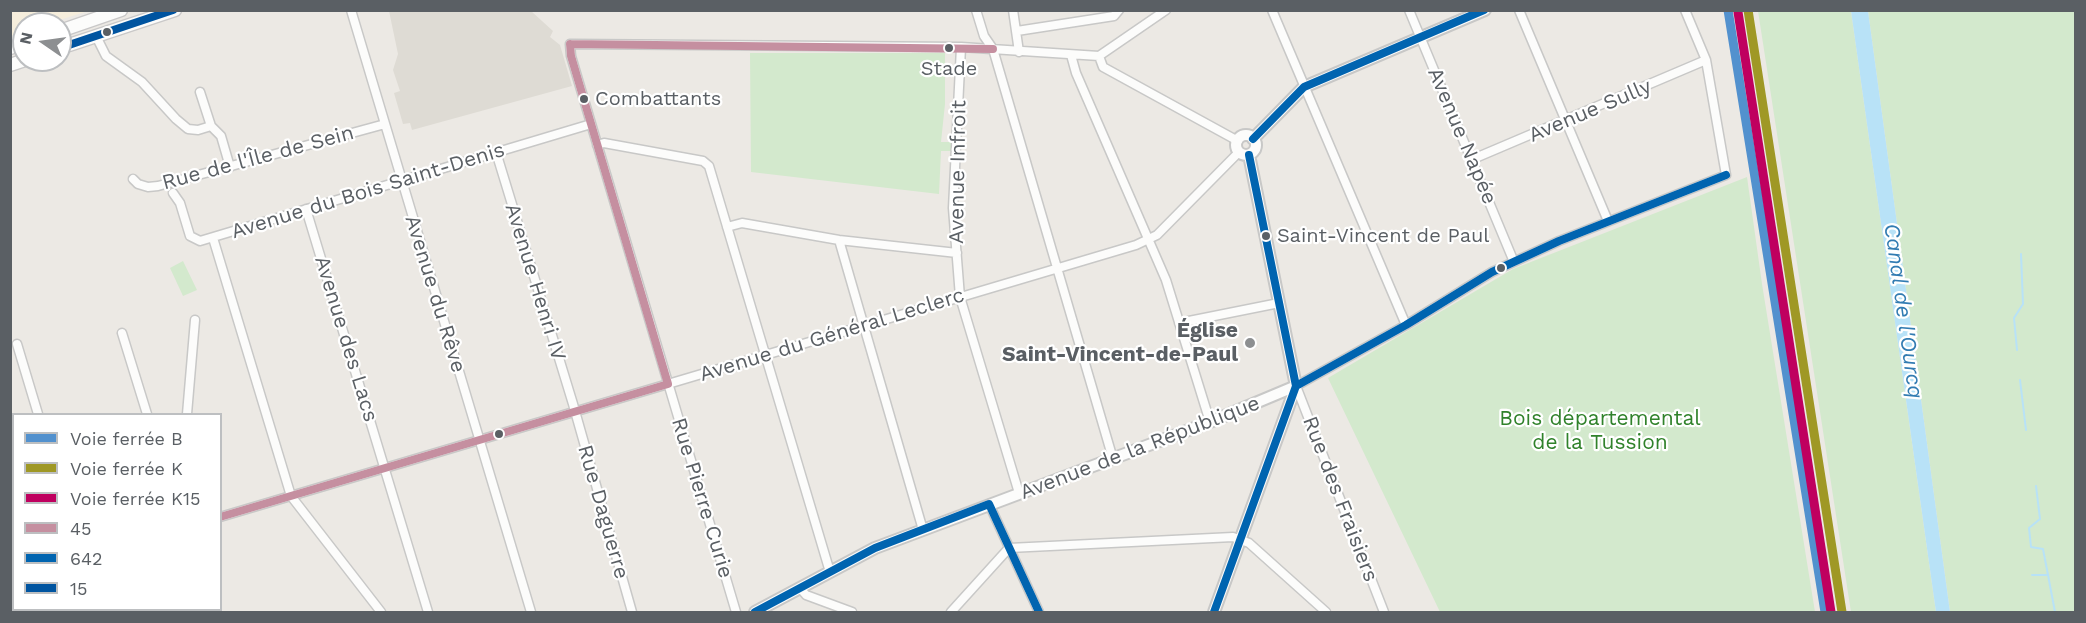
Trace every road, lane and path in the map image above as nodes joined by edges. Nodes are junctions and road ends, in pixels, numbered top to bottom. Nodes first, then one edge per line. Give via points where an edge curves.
1 (121, 10) edge
2 (175, 10) edge
3 (351, 10) edge
4 (976, 10) edge
5 (1013, 10) edge
6 (1119, 10) edge
7 (1166, 10) edge
8 (1272, 10) edge
9 (1409, 10) edge
10 (1485, 10) edge
11 (1519, 10) edge
12 (1685, 10) edge
13 (72, 27) edge
14 (1017, 31) junction
15 (96, 36) junction
16 (1420, 37) junction
17 (72, 44) edge
18 (961, 47) junction
19 (993, 49) junction
20 (1019, 52) junction
21 (1071, 55) junction
22 (1099, 56) junction
23 (1706, 60) junction
24 (1304, 87) junction
25 (200, 92) dead end
26 (1566, 121) junction
27 (385, 124) junction
28 (591, 124) junction
29 (211, 126) junction
30 (1253, 139) junction
31 (597, 145) junction
32 (1242, 149) junction
33 (496, 152) junction
34 (1473, 159) junction
35 (230, 167) junction
36 (133, 179) dead end
37 (401, 180) junction
38 (173, 194) dead end
39 (306, 209) junction
40 (1608, 221) junction
41 (727, 226) junction
42 (213, 238) junction
43 (1149, 239) junction
44 (839, 240) junction
45 (957, 253) junction
46 (1514, 262) junction
47 (1057, 268) junction
48 (960, 297) junction
49 (1279, 303) junction
50 (195, 320) dead end
51 (1179, 323) junction
52 (1406, 325) junction
53 (862, 326) junction
54 (122, 333) dead end
55 (17, 344) dead end
56 (765, 355) junction
57 (668, 384) junction
58 (1296, 386) junction
59 (1271, 399) junction
60 (574, 412) junction
61 (38, 413) edge
62 (147, 413) edge
63 (187, 413) edge
64 (1284, 418) junction
65 (1210, 422) junction
66 (479, 439) junction
67 (1113, 459) junction
68 (385, 468) junction
69 (1019, 493) junction
70 (291, 496) junction
71 (989, 504) junction
72 (222, 517) edge
73 (923, 530) junction
74 (1240, 540) junction
75 (1009, 548) junction
76 (830, 572) junction
77 (800, 588) junction
78 (381, 612) edge
79 (428, 612) edge
80 (531, 612) edge
81 (632, 612) edge
82 (736, 612) edge
83 (755, 612) edge
84 (852, 612) edge
85 (951, 612) edge
86 (1039, 612) edge
87 (1214, 612) edge
88 (1326, 612) edge
89 (1384, 612) edge

1 - 13 main road
2 - 15 main road
3 - 27 street, Avenue du Rêve
4 - 19 street via 984,36
5 - 14 street
6 - 14 street via 1114,16
7 - 22 street
8 - 24 street
9 - 16 street, Avenue Napée
10 - 16 street
11 - 26 street
12 - 23 street
14 - 20 street
15 - 17 main road
15 - 29 street via 106,56 142,82 188,129
16 - 24 street
16 - 34 street, Avenue Napée
18 - 19 street
18 - 28 street, Rue Pierre Curie via 570,44
18 - 45 street, Avenue Infroit via 953,208
19 - 20 street
19 - 47 street
20 - 21 street
21 - 22 street
21 - 43 street
22 - 32 street via 1103,67
23 - 26 street, Avenue Sully
23 - 40 street via 1726,175
24 - 30 street
24 - 52 street
25 - 29 street
26 - 34 street, Avenue Sully
26 - 40 street
27 - 35 street, Rue de l'Île de Sein
27 - 37 street, Avenue du Rêve
28 - 31 street, Rue Pierre Curie
28 - 33 street, Avenue du Bois Saint-Denis
29 - 35 street via 221,136
30 - 32 street via 1245,136
30 - 32 street via 1256,148
31 - 41 street via 703,160 709,166
31 - 57 street, Rue Pierre Curie
32 - 43 street, Avenue du Général Leclerc
32 - 49 street
33 - 37 street, Avenue du Bois Saint-Denis
33 - 60 street, Avenue Henri IV
34 - 46 street, Avenue Napée
35 - 36 street, Rue de l'Île de Sein via 148,187
37 - 39 street, Avenue du Bois Saint-Denis
37 - 66 street, Avenue du Rêve
38 - 42 street, Avenue du Bois Saint-Denis via 180,203 190,236 200,241
39 - 42 street, Avenue du Bois Saint-Denis
39 - 68 street, Avenue des Lacs
40 - 46 street
41 - 44 street via 742,223
41 - 56 street
42 - 70 street
43 - 47 street, Avenue du Général Leclerc
43 - 51 street
44 - 45 street
44 - 53 street
45 - 48 street, Avenue Infroit
46 - 52 street
47 - 48 street, Avenue du Général Leclerc
47 - 67 street
48 - 53 street, Avenue du Général Leclerc
48 - 69 street, Avenue Infroit
49 - 51 street
49 - 58 street
50 - 63 street
51 - 65 street
52 - 58 street
53 - 56 street, Avenue du Général Leclerc
53 - 73 street
54 - 62 street
55 - 61 street
56 - 57 street, Avenue du Général Leclerc
56 - 76 street
57 - 60 street, Avenue du Général Leclerc
57 - 82 street, Rue Pierre Curie
58 - 59 street, Avenue de la République
58 - 64 street
58 - 89 street, Rue des Fraisiers
59 - 64 street
59 - 65 street, Avenue de la République
60 - 66 street, Avenue du Général Leclerc
60 - 81 street, Rue Daguerre
64 - 74 street
65 - 67 street, Avenue de la République
66 - 68 street, Avenue du Général Leclerc
66 - 80 street, Avenue du Rêve
67 - 69 street, Avenue de la République
68 - 70 street, Avenue du Général Leclerc
68 - 79 street, Avenue des Lacs
69 - 71 street, Avenue de la République
70 - 72 street, Avenue du Général Leclerc
70 - 78 street
71 - 73 street, Avenue de la République
71 - 75 street
73 - 76 street, Avenue de la République via 875,548
74 - 75 street via 1233,537
74 - 87 street
74 - 88 street via 1249,543
75 - 85 street
75 - 86 street
76 - 77 street, Avenue de la République
77 - 83 street, Avenue de la République
77 - 84 street via 806,595

